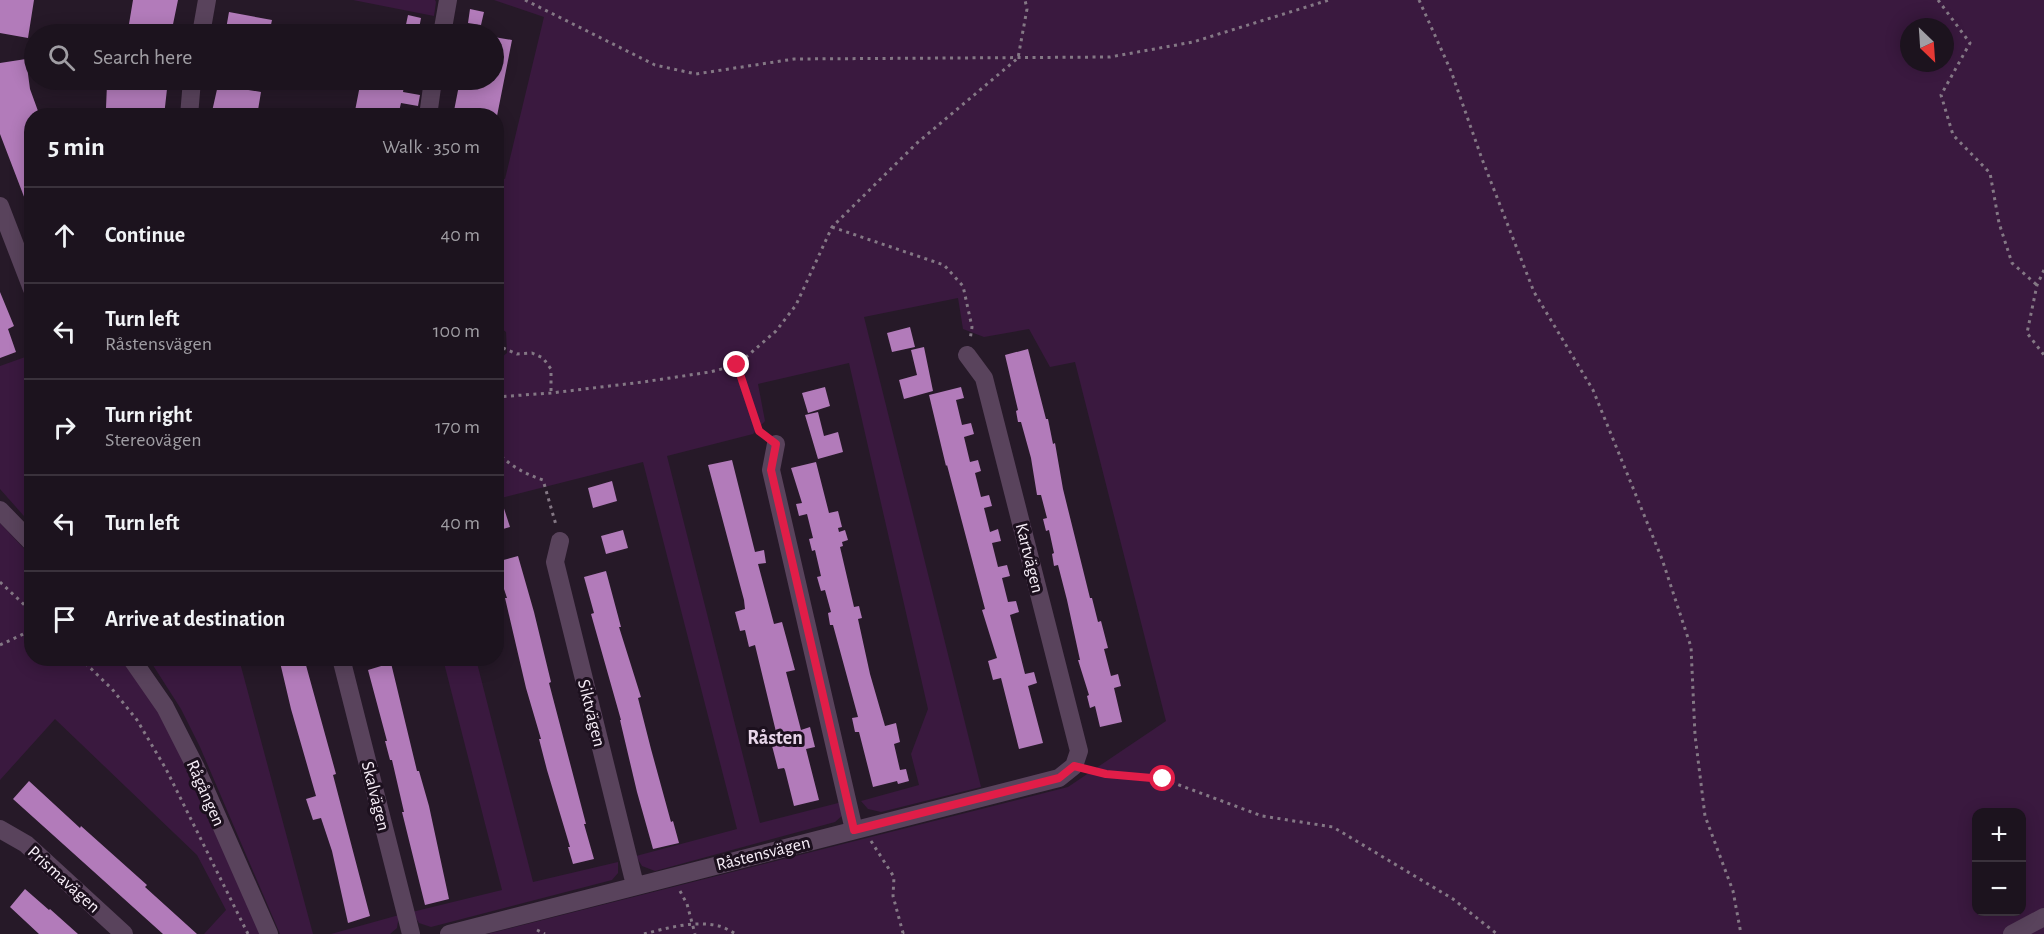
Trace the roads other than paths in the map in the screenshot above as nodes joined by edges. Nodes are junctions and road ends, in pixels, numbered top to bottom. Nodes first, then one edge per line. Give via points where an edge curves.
1 (207, 0) edge
2 (448, 0) edge
3 (203, 24) edge
4 (444, 24) edge
5 (191, 90) edge
6 (432, 90) edge
7 (190, 108) edge
8 (429, 108) edge
9 (0, 206) edge
10 (24, 268) edge
11 (967, 355) road end
12 (776, 444) road end
13 (0, 510) edge
14 (24, 535) edge
15 (560, 541) road end
16 (137, 666) edge
17 (343, 666) edge
18 (1074, 766) joint
19 (0, 829) edge
20 (858, 829) junction
21 (635, 885) junction
22 (2044, 917) edge
23 (124, 934) edge
24 (269, 934) edge
25 (411, 934) edge
26 (449, 934) edge
27 (2012, 934) edge

1 - 3 street
2 - 4 street
5 - 7 street
6 - 8 street
9 - 10 street
11 - 18 street, Kartvägen via 984,378 1079,751
12 - 20 street via 771,470
13 - 14 street
15 - 21 street, Siktvägen via 555,562
16 - 24 street, Rågången via 165,706 195,766
17 - 25 street, Skalvägen
18 - 20 street, Råstensvägen via 1059,778
19 - 23 street, Prismavägen via 26,844
20 - 21 street, Råstensvägen
21 - 26 street, Råstensvägen
22 - 27 street

